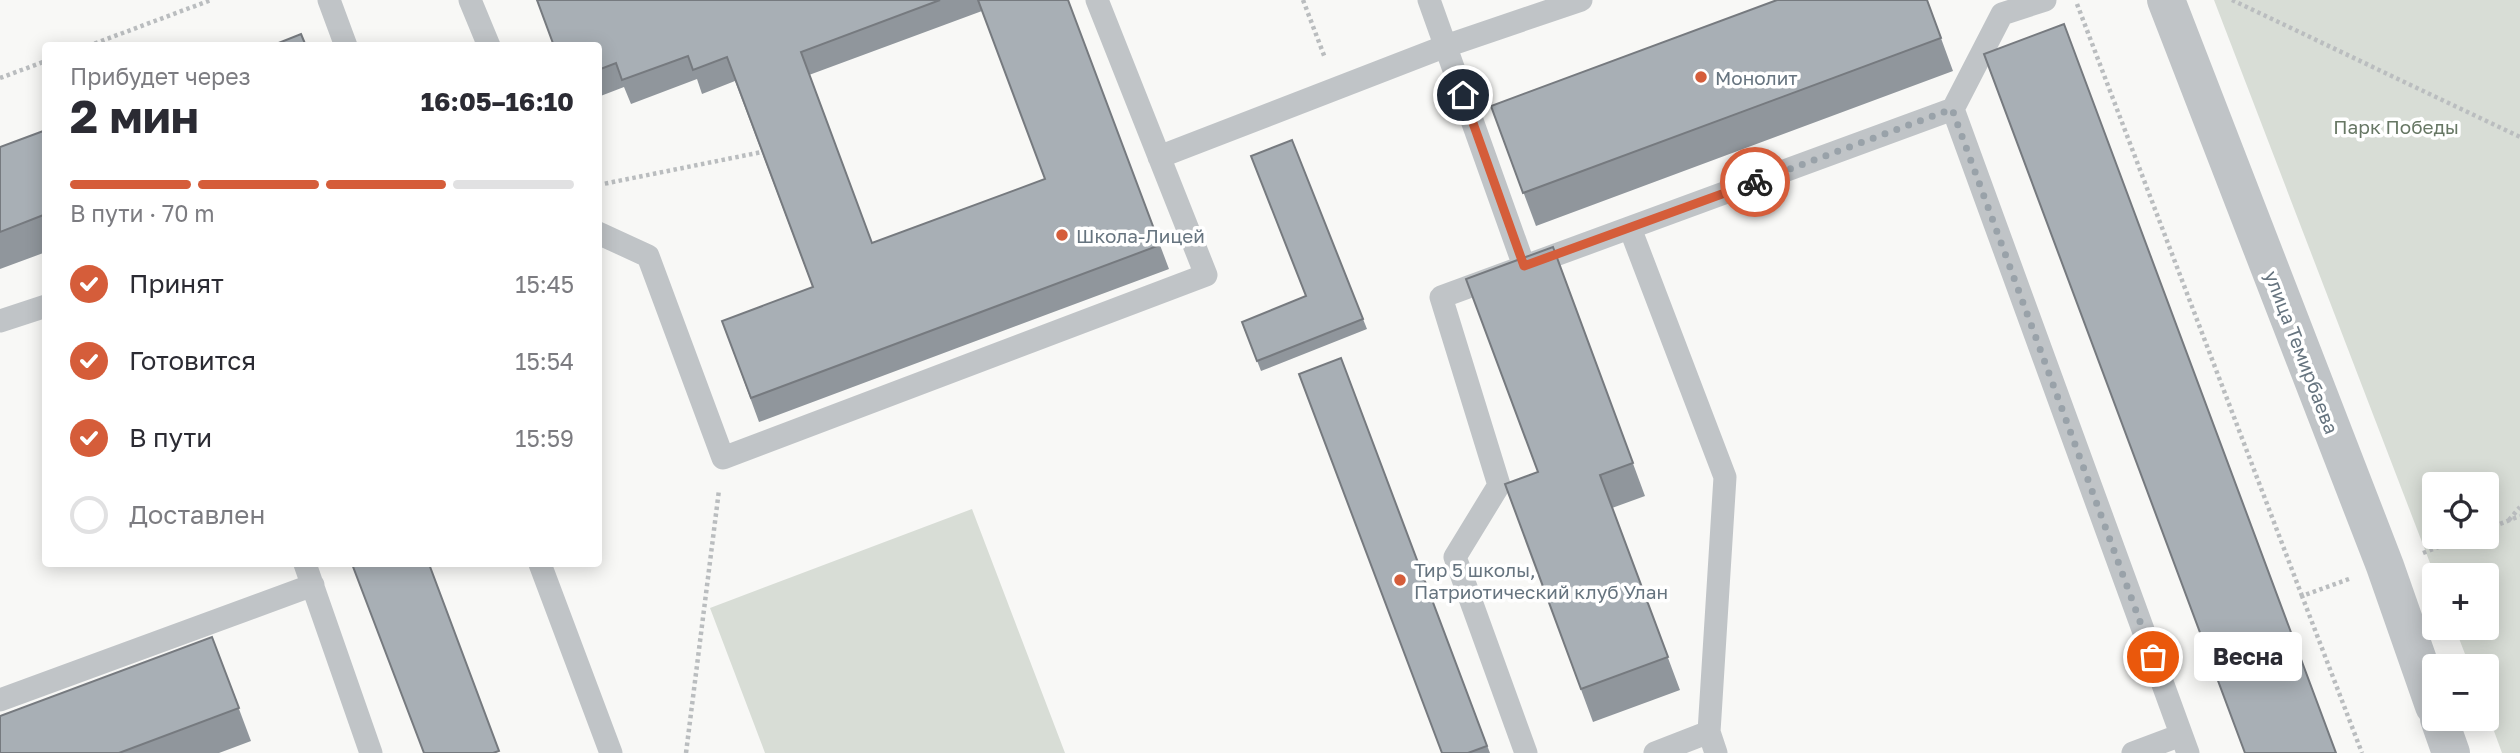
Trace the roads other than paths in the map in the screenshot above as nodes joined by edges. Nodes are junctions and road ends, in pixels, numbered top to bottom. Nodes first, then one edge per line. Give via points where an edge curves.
1 (329, 0) edge
2 (470, 0) edge
3 (1097, 0) edge
4 (1429, 0) edge
5 (1581, 0) edge
6 (2045, 0) edge
7 (2166, 0) edge
8 (1995, 7) edge
9 (345, 42) edge
10 (487, 42) edge
11 (1446, 46) junction
12 (1952, 109) junction
13 (1159, 157) junction
14 (1630, 228) junction
15 (602, 235) edge
16 (1524, 266) junction
17 (42, 307) edge
18 (0, 321) edge
19 (306, 567) edge
20 (541, 567) edge
21 (313, 585) junction
22 (2422, 672) edge
23 (0, 700) edge
24 (2443, 731) edge
25 (1712, 742) edge
26 (2184, 744) edge
27 (371, 753) edge
28 (611, 753) edge
29 (1526, 753) edge
30 (1655, 753) edge
31 (2133, 753) edge
32 (2451, 753) edge

1 - 9 lane
2 - 10 lane
3 - 13 lane
4 - 11 lane
5 - 11 lane
6 - 8 lane
7 - 22 street, улица Темирбаева
8 - 12 lane
11 - 13 lane
11 - 16 lane
12 - 14 lane
12 - 26 lane
13 - 15 lane via 1206,275 723,458 648,256
14 - 16 lane
14 - 25 lane via 1725,477
16 - 29 lane via 1441,297 1499,485 1455,557
17 - 18 lane
19 - 21 lane
20 - 28 lane
21 - 23 lane
21 - 27 lane
24 - 32 street
25 - 30 lane
26 - 31 lane

